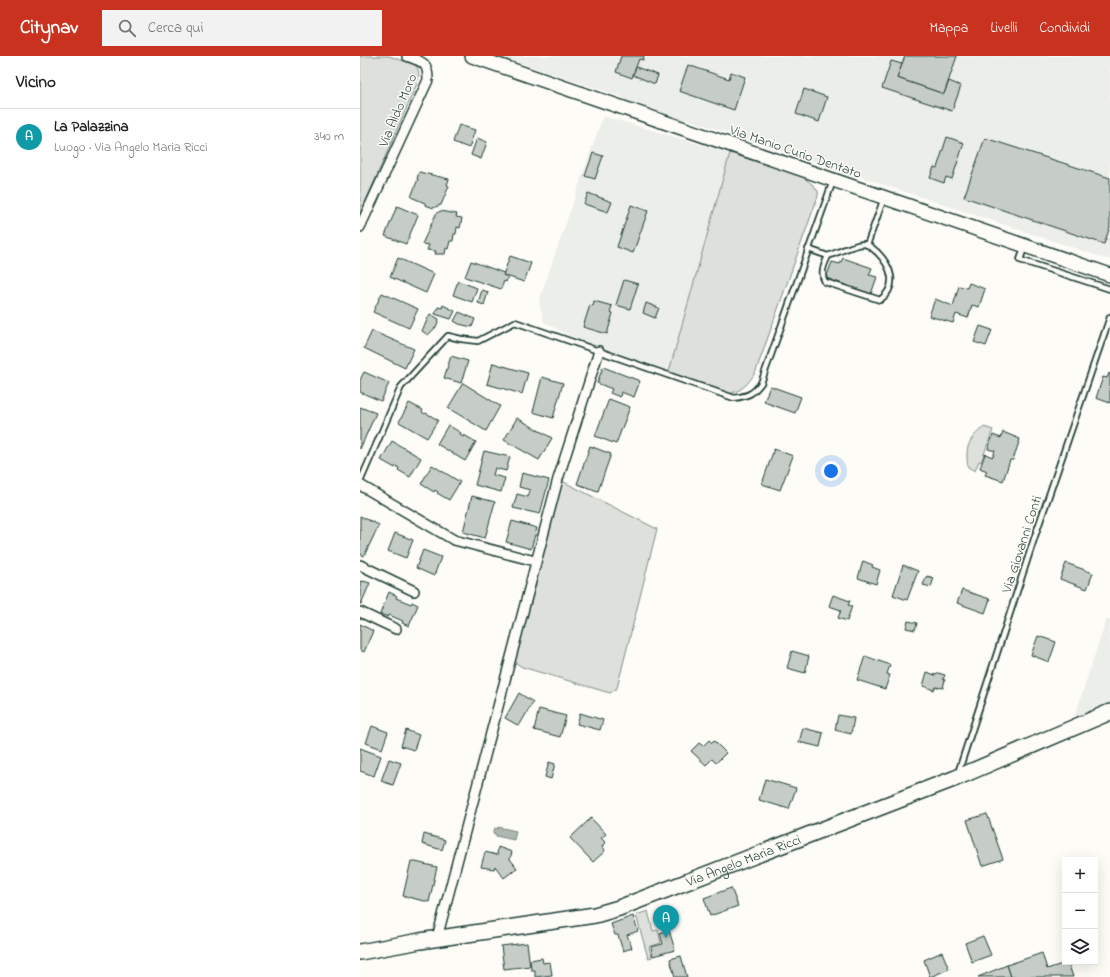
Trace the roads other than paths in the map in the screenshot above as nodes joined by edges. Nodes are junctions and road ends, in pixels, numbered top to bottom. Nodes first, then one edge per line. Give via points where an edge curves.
1 (407, 56) edge
2 (472, 56) edge
3 (833, 181) junction
4 (884, 198) junction
5 (360, 227) edge
6 (867, 245) junction
7 (1025, 246) junction
8 (808, 249) junction
9 (828, 256) junction
10 (1110, 275) edge
11 (1110, 289) edge
12 (1110, 317) edge
13 (599, 351) junction
14 (360, 484) edge
15 (535, 561) junction
16 (360, 565) edge
17 (414, 591) dead end
18 (360, 612) edge
19 (396, 629) dead end
20 (1110, 712) edge
21 (956, 778) junction
22 (437, 938) junction
23 (360, 952) edge

1 - 5 street, Via Aldo Moro via 423,61 428,69 428,80
2 - 3 main road, Via Manio Curio Dentato
3 - 4 main road, Via Manio Curio Dentato
3 - 8 lane
4 - 6 lane
4 - 7 main road, Via Manio Curio Dentato
6 - 9 lane via 845,249
6 - 9 lane via 881,256 892,279 885,296 880,300 825,282 822,269
7 - 10 main road, Via Manio Curio Dentato
7 - 11 lane via 1020,260
8 - 9 lane
8 - 13 lane via 761,382 754,392 744,397 734,398
12 - 21 lane, Via Giovanni Conti
13 - 14 lane via 515,322 478,341 448,336 401,387
13 - 15 street
14 - 15 street via 454,540
15 - 22 street
16 - 17 street
18 - 19 street
20 - 21 main road, Via Angelo Maria Ricci
21 - 22 main road, Via Angelo Maria Ricci via 619,908 595,915
22 - 23 main road, Via Angelo Maria Ricci

